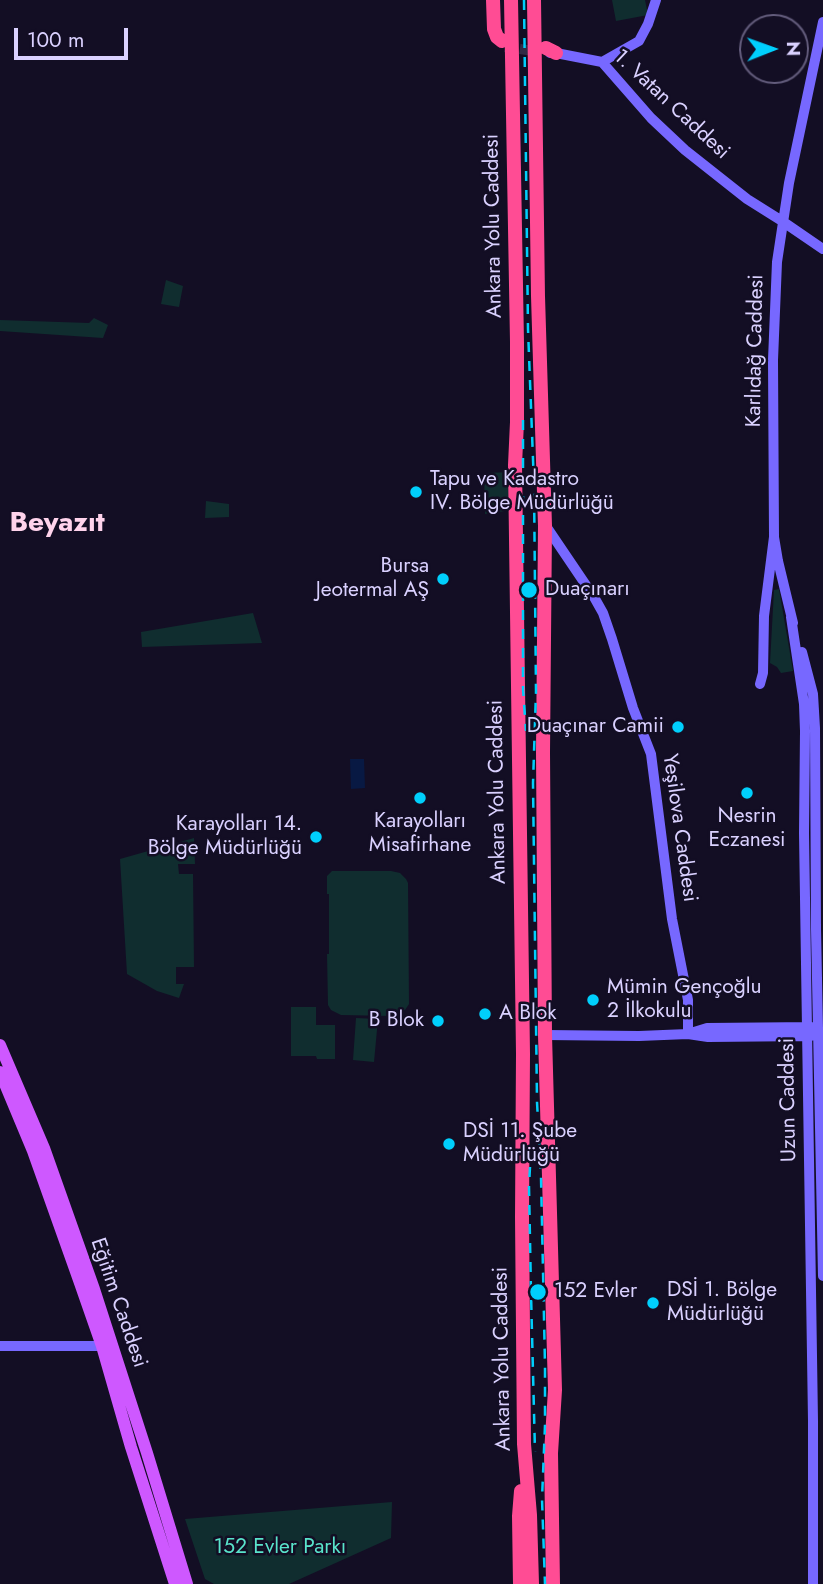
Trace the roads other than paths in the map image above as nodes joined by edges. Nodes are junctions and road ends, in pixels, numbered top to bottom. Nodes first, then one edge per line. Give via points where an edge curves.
1 (491, 0) edge
2 (511, 0) edge
3 (534, 0) edge
4 (656, 0) edge
5 (823, 22) edge
6 (502, 44) dead end
7 (550, 52) tunnel mouth
8 (602, 62) junction
9 (782, 220) junction
10 (823, 249) edge
11 (545, 526) junction
12 (774, 537) junction
13 (760, 684) dead end
14 (816, 1032) edge
15 (688, 1034) junction
16 (545, 1035) junction
17 (0, 1045) edge
18 (0, 1072) edge
19 (823, 1276) edge
20 (0, 1346) edge
21 (102, 1346) junction
22 (555, 1390) junction
23 (524, 1444) junction
24 (181, 1583) edge
25 (520, 1584) edge
26 (532, 1584) edge
27 (553, 1584) edge
28 (563, 1584) edge
29 (813, 1584) edge

1 - 6 highway via 494,29
2 - 23 highway, Ankara Yolu Caddesi
3 - 11 highway, Ankara Yolu Caddesi
4 - 8 main road via 639,41
5 - 9 main road, Karlıdağ Caddesi
7 - 8 main road, 1. Vatan Caddesi
8 - 9 main road, 1. Vatan Caddesi via 685,149 747,199
9 - 10 main road, 1. Vatan Caddesi
9 - 12 main road, Karlıdağ Caddesi via 773,360
11 - 15 main road, Yeşilova Caddesi via 603,613 651,754 672,919 688,1000
11 - 16 highway, Ankara Yolu Caddesi
12 - 13 main road, Karlıdağ Caddesi
12 - 14 main road, Uzun Caddesi via 813,694
14 - 15 main road via 708,1028
14 - 19 main road, Uzun Caddesi
14 - 29 main road, Uzun Caddesi
15 - 16 main road
16 - 22 highway, Ankara Yolu Caddesi
17 - 24 main road, Eğitim Caddesi via 44,1148 94,1289
18 - 21 main road, Eğitim Caddesi via 33,1150
20 - 21 main road
21 - 24 main road, Eğitim Caddesi via 131,1447
22 - 27 highway, Ankara Yolu Caddesi
22 - 28 highway
23 - 25 highway
23 - 26 highway, Ankara Yolu Caddesi

